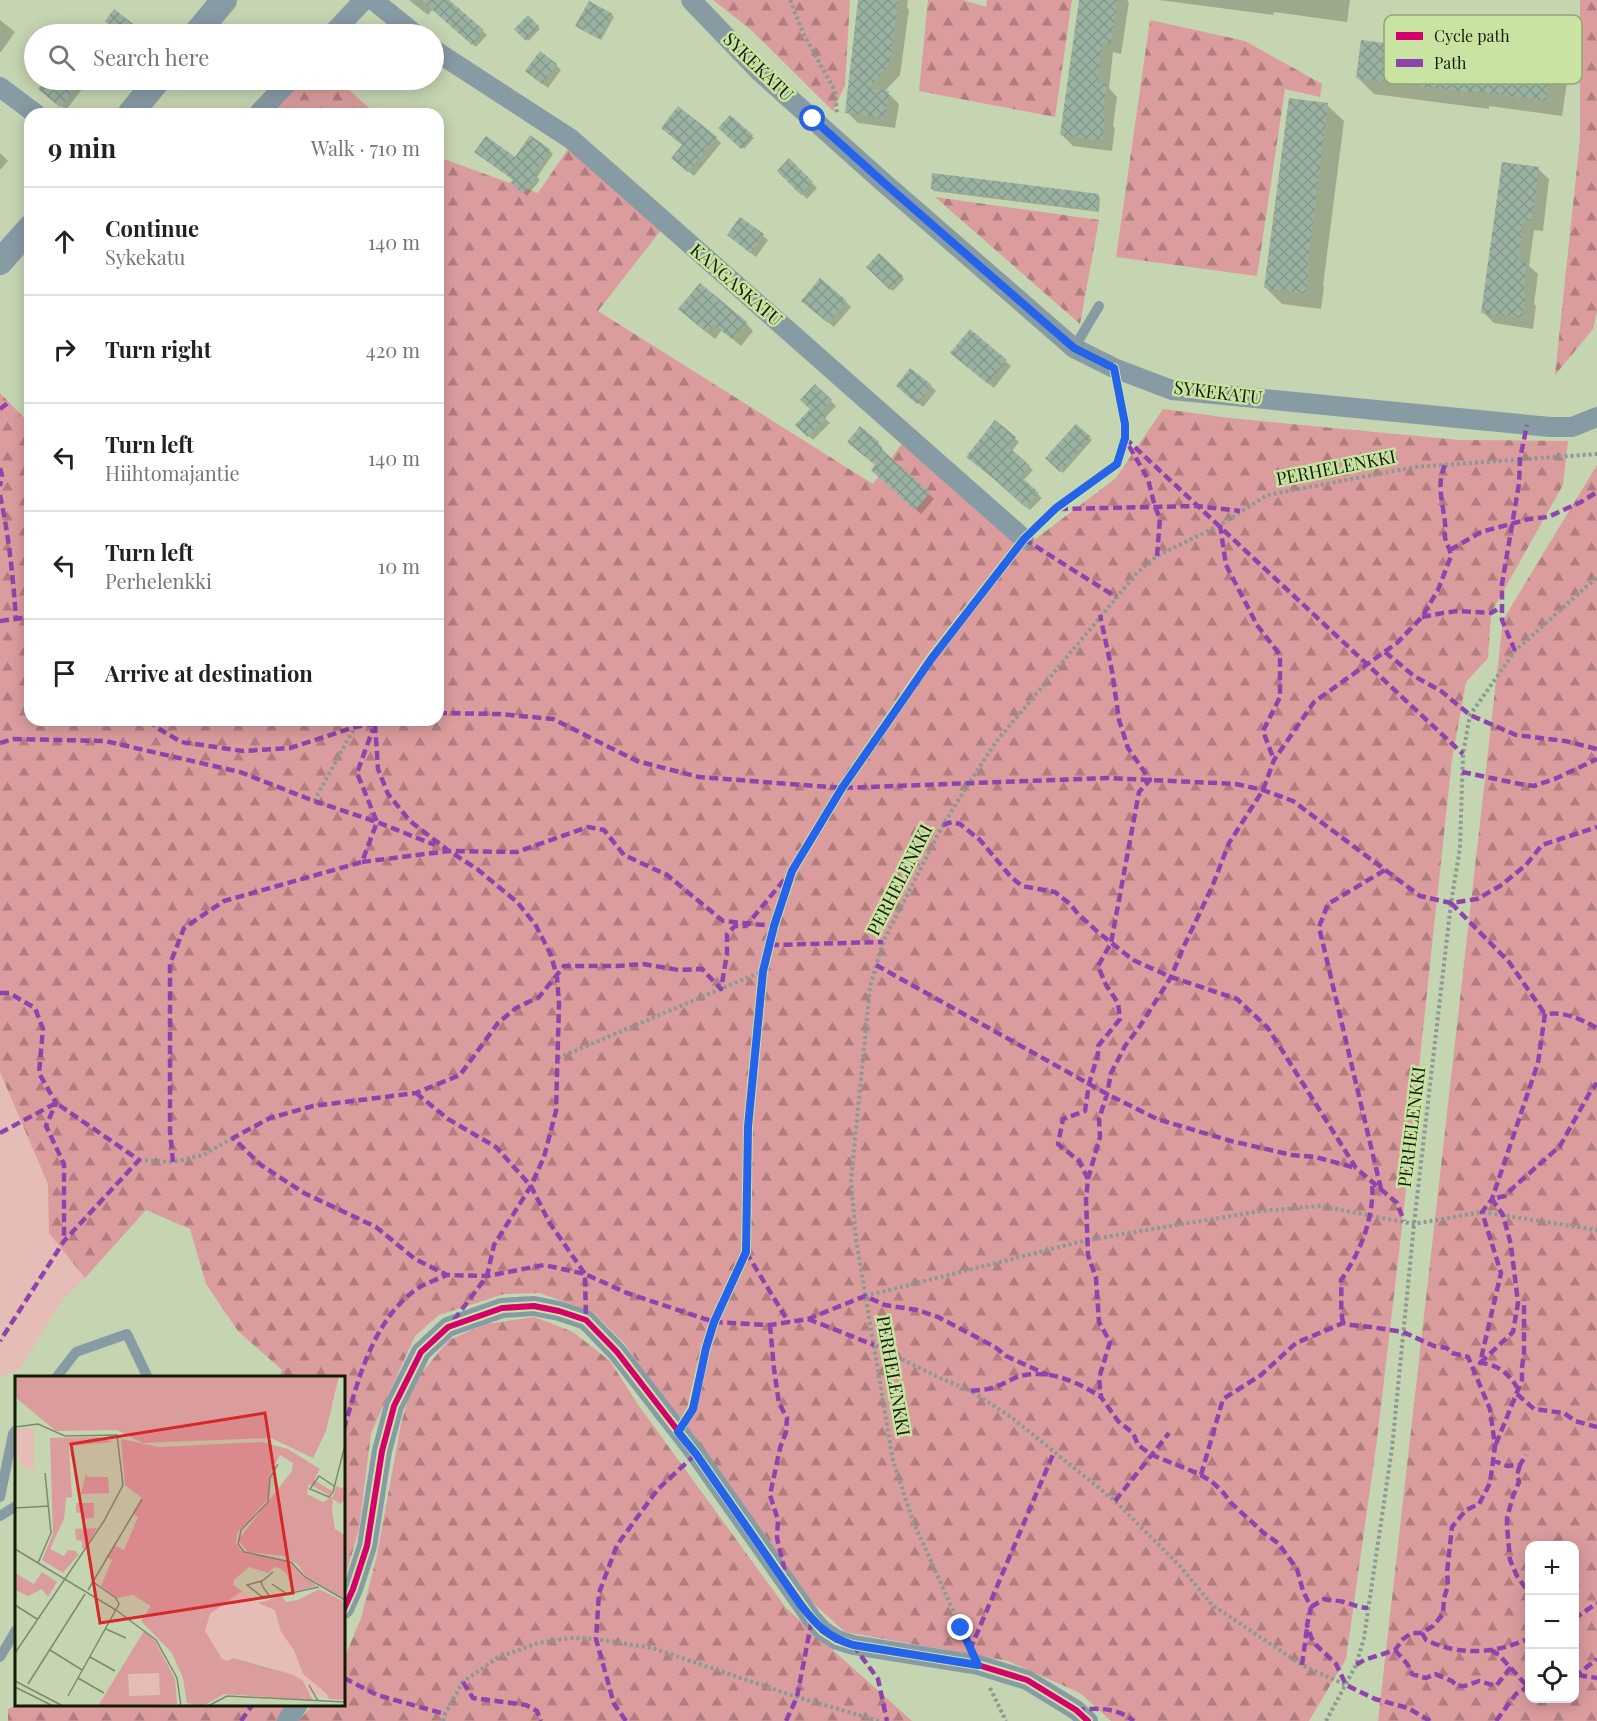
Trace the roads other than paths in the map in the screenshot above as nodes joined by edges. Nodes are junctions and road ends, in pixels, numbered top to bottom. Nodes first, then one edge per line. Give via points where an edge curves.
1 (224, 0) edge
2 (364, 0) edge
3 (373, 0) edge
4 (691, 0) edge
5 (204, 24) edge
6 (341, 24) edge
7 (403, 24) edge
8 (444, 56) edge
9 (0, 87) edge
10 (150, 90) edge
11 (281, 90) edge
12 (28, 108) edge
13 (135, 108) edge
14 (264, 108) edge
15 (24, 235) edge
16 (0, 262) edge
17 (1099, 306) dead end
18 (1074, 348) junction
19 (1597, 417) edge
20 (1024, 539) dead end
21 (57, 1376) edge
22 (148, 1376) edge
23 (15, 1431) edge
24 (0, 1497) edge
25 (15, 1507) edge
26 (0, 1516) edge
27 (345, 1607) edge
28 (15, 1632) edge
29 (0, 1657) edge
30 (297, 1706) edge
31 (287, 1721) edge
32 (1088, 1721) edge

1 - 5 street
2 - 6 street
3 - 7 street
4 - 18 street, SYKEKATU via 760,72
8 - 20 street, KANGASKATU via 571,139
9 - 12 street
10 - 13 street
11 - 14 street
15 - 16 street
17 - 18 lane
18 - 19 street, SYKEKATU via 1172,390 1550,427 1572,427
21 - 22 lane via 76,1352 127,1334
23 - 24 lane
25 - 26 lane
27 - 32 street via 367,1546 382,1451 394,1406 421,1352 448,1327 502,1308 534,1306 586,1320 617,1352 696,1454 789,1589 824,1631 853,1645 978,1665 1027,1680
28 - 29 lane
30 - 31 street

